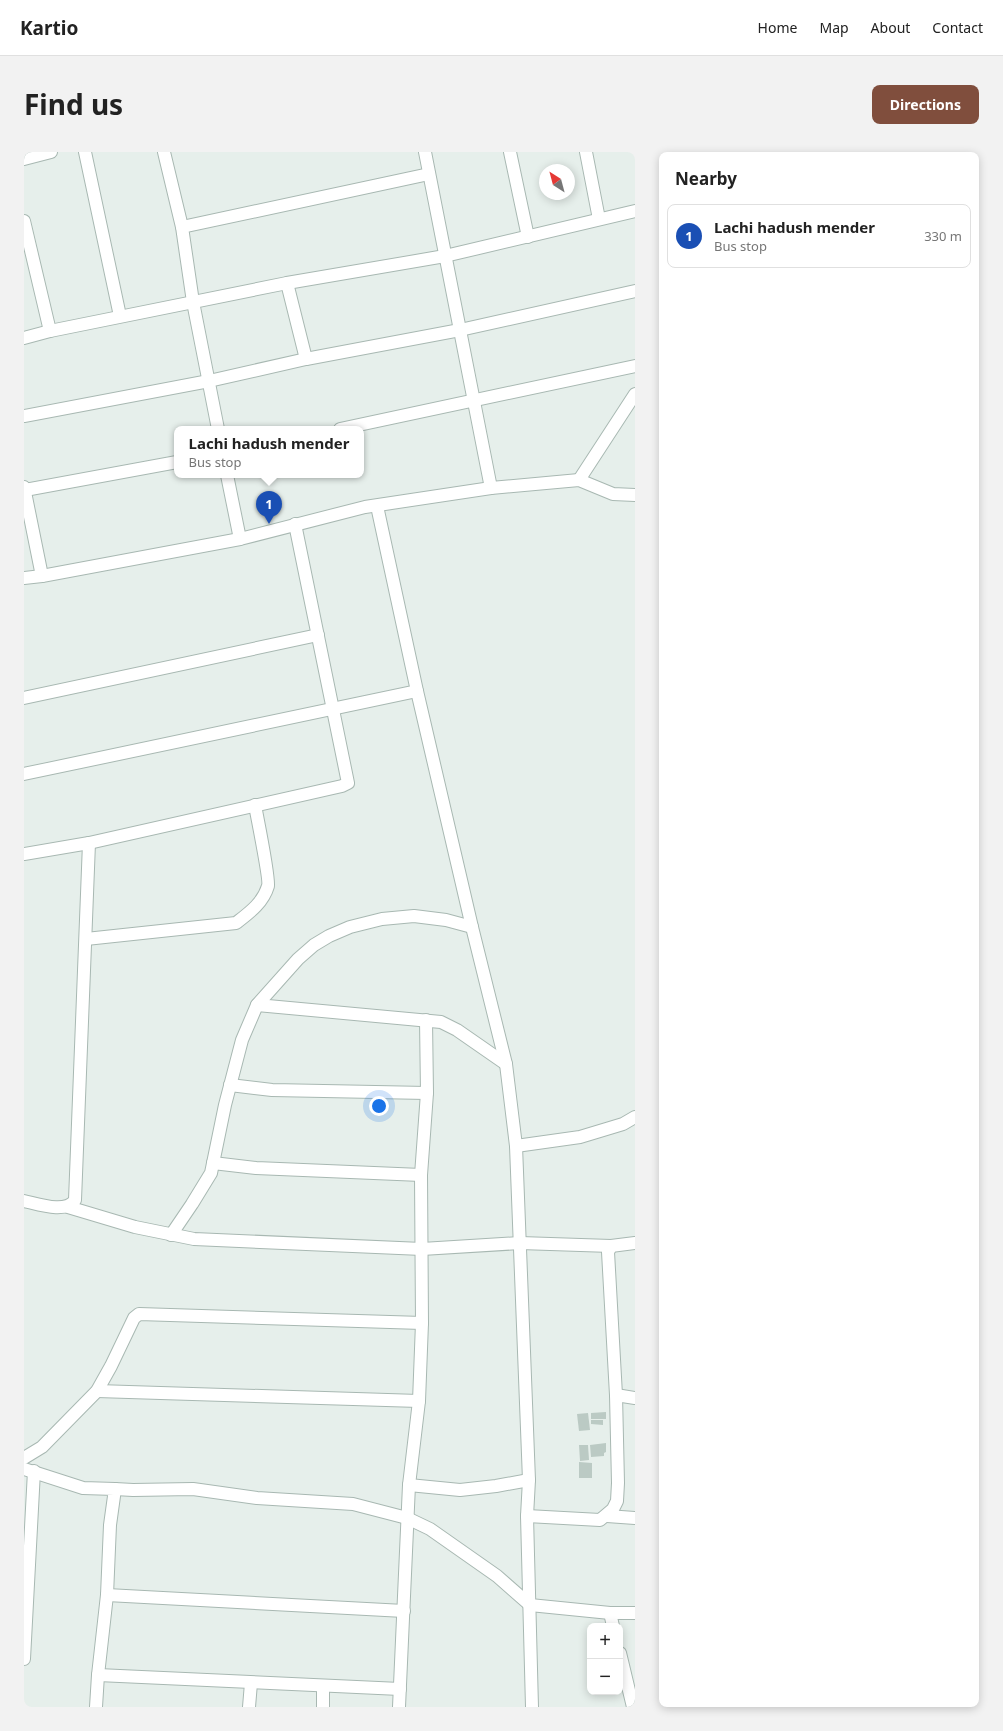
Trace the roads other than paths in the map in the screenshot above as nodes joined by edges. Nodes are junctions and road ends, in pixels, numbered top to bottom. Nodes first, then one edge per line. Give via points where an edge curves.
1 (51, 152) edge
2 (85, 152) edge
3 (164, 152) edge
4 (424, 152) edge
5 (510, 152) edge
6 (586, 152) edge
7 (24, 159) edge
8 (429, 174) junction
9 (635, 211) edge
10 (599, 218) junction
11 (24, 221) edge
12 (182, 227) junction
13 (528, 238) junction
14 (445, 256) junction
15 (287, 283) junction
16 (635, 291) edge
17 (193, 302) junction
18 (120, 316) junction
19 (460, 330) junction
20 (50, 331) junction
21 (24, 338) edge
22 (306, 359) junction
23 (635, 366) edge
24 (209, 381) junction
25 (635, 394) edge
26 (475, 401) junction
27 (24, 416) edge
28 (217, 426) edge
29 (354, 426) edge
30 (174, 463) edge
31 (228, 478) edge
32 (579, 480) junction
33 (491, 488) junction
34 (24, 489) edge
35 (635, 495) edge
36 (376, 506) junction
37 (295, 524) junction
38 (240, 539) junction
39 (42, 576) junction
40 (24, 578) edge
41 (318, 635) junction
42 (417, 691) junction
43 (24, 698) edge
44 (333, 708) junction
45 (24, 774) edge
46 (255, 805) junction
47 (89, 843) junction
48 (24, 854) edge
49 (472, 927) junction
50 (86, 939) junction
51 (257, 1006) junction
52 (426, 1020) junction
53 (506, 1064) junction
54 (230, 1086) junction
55 (427, 1094) junction
56 (635, 1116) edge
57 (516, 1146) junction
58 (213, 1163) junction
59 (421, 1175) junction
60 (24, 1202) edge
61 (68, 1206) junction
62 (171, 1235) junction
63 (520, 1242) junction
64 (635, 1243) edge
65 (611, 1246) junction
66 (422, 1248) junction
67 (422, 1323) junction
68 (97, 1391) junction
69 (616, 1396) junction
70 (635, 1398) edge
71 (419, 1401) junction
72 (24, 1458) edge
73 (29, 1470) edge
74 (529, 1480) junction
75 (409, 1485) junction
76 (115, 1489) junction
77 (527, 1516) junction
78 (607, 1516) junction
79 (407, 1518) junction
80 (635, 1518) edge
81 (107, 1595) junction
82 (530, 1605) junction
83 (404, 1611) junction
84 (610, 1613) junction
85 (635, 1613) edge
86 (612, 1623) edge
87 (24, 1659) edge
88 (621, 1659) edge
89 (98, 1675) junction
90 (251, 1683) junction
91 (323, 1687) junction
92 (400, 1689) junction
93 (96, 1707) edge
94 (249, 1707) edge
95 (323, 1707) edge
96 (399, 1707) edge
97 (532, 1707) edge
98 (633, 1707) edge

1 - 7 street
2 - 18 street
3 - 12 street
4 - 8 street
5 - 13 street
6 - 10 street
8 - 12 street
8 - 14 street
9 - 10 street
10 - 13 street
11 - 20 street
12 - 17 street
13 - 14 street
14 - 15 street
14 - 19 street
15 - 17 street
15 - 22 street
16 - 19 street
17 - 18 street
17 - 24 street
18 - 20 street
19 - 22 street
19 - 26 street
20 - 21 street
22 - 24 street
23 - 26 street
24 - 27 street
24 - 28 street
25 - 32 street
26 - 29 street
26 - 33 street
30 - 34 street
31 - 38 street
32 - 33 street
32 - 35 street via 613,494
33 - 36 street
34 - 39 street
36 - 37 street
36 - 42 street
37 - 38 street
37 - 41 street
38 - 39 street
39 - 40 street
41 - 43 street
41 - 44 street
42 - 44 street
42 - 49 street
44 - 45 street
44 - 46 street via 348,783
46 - 47 street
46 - 50 street via 269,885 254,909 236,923
47 - 48 street
47 - 50 street
49 - 51 street via 446,920 414,916 350,927 314,945 298,959
49 - 53 street
50 - 61 street via 75,1200
51 - 52 street
51 - 54 street via 242,1040
52 - 53 street via 442,1022 457,1030
52 - 55 street
53 - 57 street
54 - 55 street via 272,1090
54 - 58 street
55 - 59 street
56 - 57 street via 622,1124 580,1137
57 - 63 street
58 - 59 street via 256,1168
58 - 62 street via 211,1173
59 - 66 street
60 - 61 street
61 - 62 street via 135,1227
62 - 66 street via 194,1239
63 - 65 street
63 - 66 street
63 - 74 street
64 - 65 street
65 - 69 street via 608,1252
66 - 67 street
67 - 68 street via 145,1313 134,1318
67 - 71 street
68 - 71 street
68 - 72 street via 42,1447
69 - 70 street
69 - 78 street via 617,1501
71 - 75 street
73 - 76 street via 83,1488
73 - 87 street
74 - 75 street via 460,1490
74 - 77 street
75 - 79 street
76 - 79 street via 193,1489 257,1498 353,1504
76 - 81 street via 110,1525
77 - 78 street via 600,1520
77 - 82 street
78 - 80 street
79 - 82 street via 447,1540 497,1576
79 - 83 street
81 - 83 street
81 - 89 street
82 - 84 street
82 - 97 street
83 - 92 street
84 - 85 street
84 - 86 street
88 - 98 street
89 - 90 street
89 - 93 street
90 - 91 street
90 - 94 street
91 - 92 street
91 - 95 street
92 - 96 street

